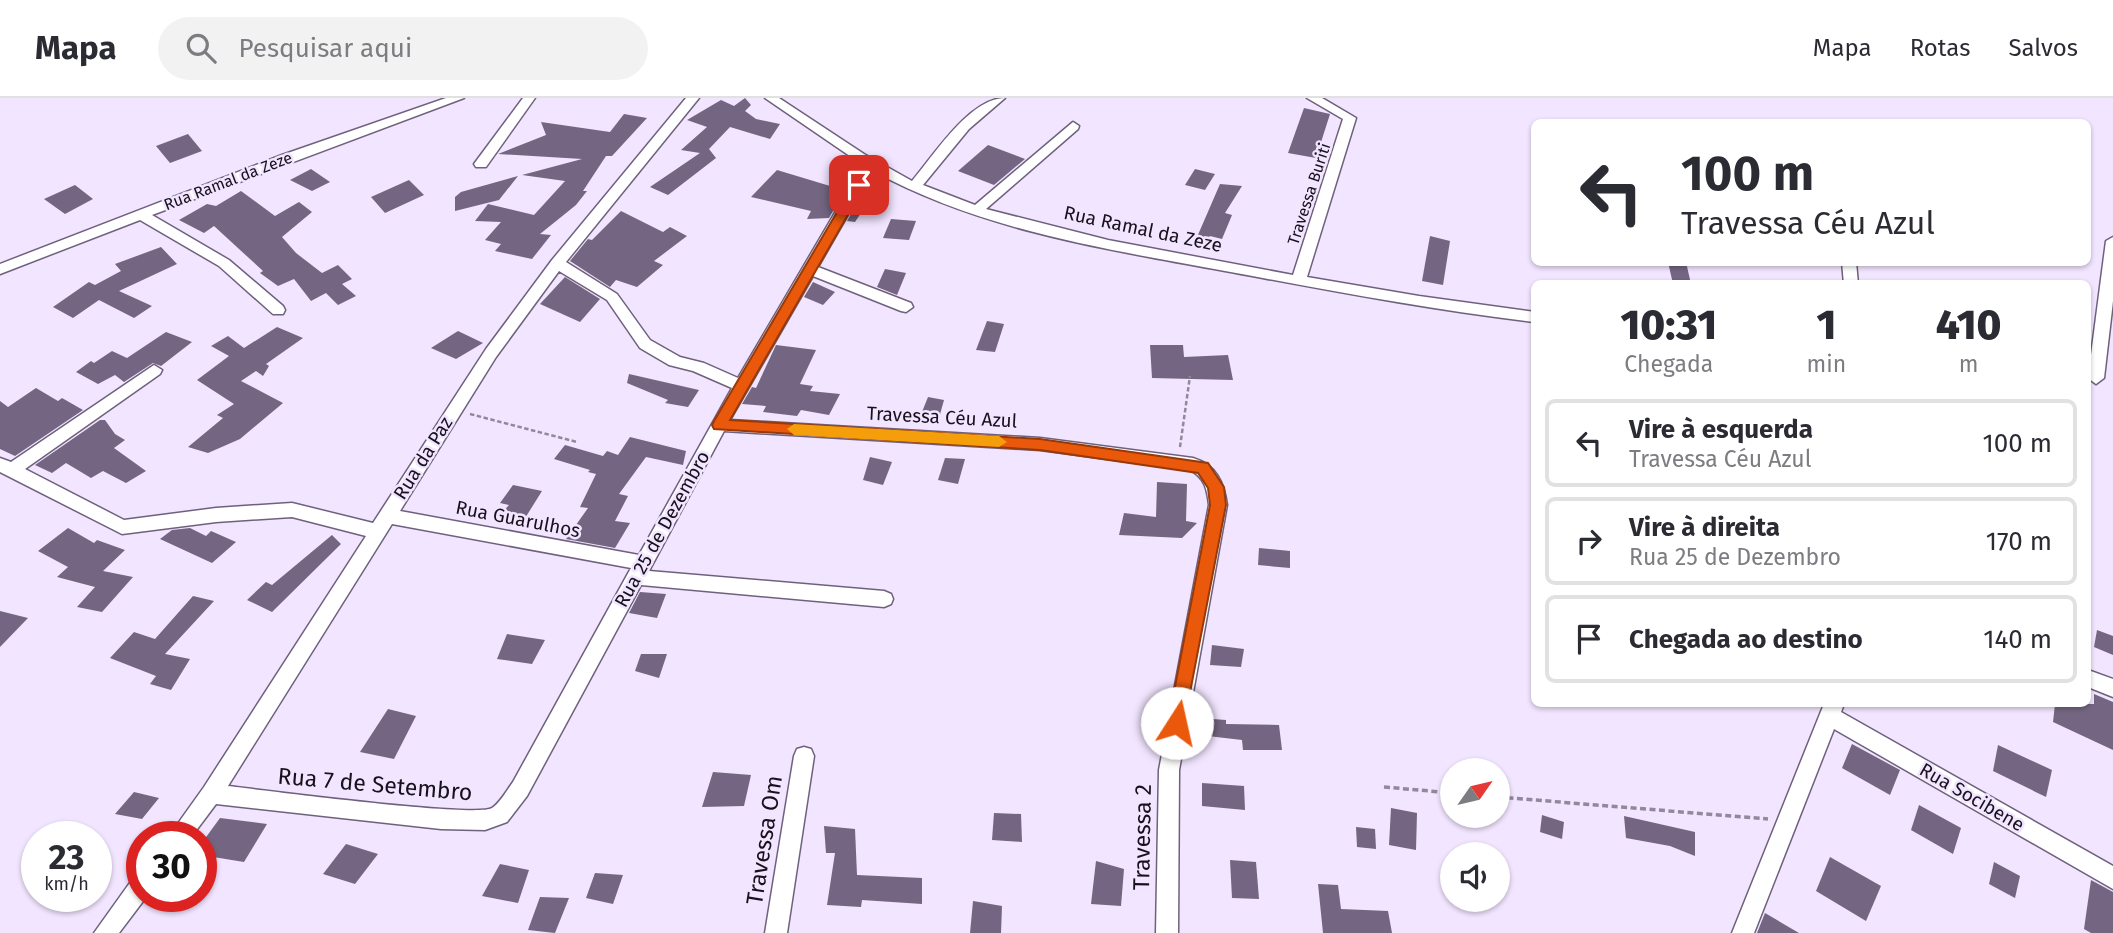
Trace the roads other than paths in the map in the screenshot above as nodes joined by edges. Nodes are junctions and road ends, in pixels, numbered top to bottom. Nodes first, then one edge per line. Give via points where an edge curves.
1 (458, 98) edge
2 (529, 98) edge
3 (693, 98) edge
4 (771, 98) edge
5 (999, 98) edge
6 (1313, 98) edge
7 (1073, 126) dead end
8 (871, 163) junction
9 (481, 164) dead end
10 (914, 187) junction
11 (976, 211) junction
12 (139, 214) junction
13 (2113, 241) edge
14 (557, 263) junction
15 (0, 269) edge
16 (810, 269) junction
17 (1299, 280) junction
18 (906, 307) dead end
19 (278, 310) dead end
20 (1531, 316) edge
21 (154, 370) dead end
22 (2092, 377) edge
23 (2113, 380) edge
24 (742, 386) junction
25 (719, 425) junction
26 (6, 467) edge
27 (1202, 467) joint
28 (382, 523) junction
29 (639, 570) junction
30 (884, 599) dead end
31 (2091, 679) edge
32 (2113, 688) edge
33 (1832, 710) edge
34 (804, 756) dead end
35 (520, 789) joint
36 (211, 794) junction
37 (190, 821) edge
38 (2113, 878) edge
39 (126, 906) edge
40 (105, 933) edge
41 (776, 933) edge
42 (1167, 933) edge
43 (1742, 933) edge

1 - 12 street, Rua Ramal da Zeze
2 - 9 street
3 - 14 street, Rua da Paz
4 - 8 street, Rua Ramal da Zeze
5 - 10 street via 964,126
6 - 17 street, Travessa Buriti via 1350,118
7 - 11 street
8 - 10 street, Rua Ramal da Zeze
8 - 16 street, Rua 25 de Dezembro
10 - 11 street, Rua Ramal da Zeze
11 - 17 street, Rua Ramal da Zeze via 1082,240
12 - 15 street, Rua Ramal da Zeze
12 - 19 street via 224,263
13 - 22 street
14 - 24 street via 611,297 645,344 675,361
14 - 28 street, Rua da Paz via 491,353
16 - 18 street
16 - 24 street, Rua 25 de Dezembro
17 - 20 street, Rua Ramal da Zeze
21 - 26 street
22 - 23 street
24 - 25 street, Rua 25 de Dezembro
25 - 27 street, Travessa Céu Azul via 1040,444
25 - 29 street, Rua 25 de Dezembro
26 - 28 street, Rua Guarulhos via 122,527 292,510 342,524
27 - 42 street, Travessa 2 via 1216,487 1218,505 1169,770
28 - 29 street, Rua Guarulhos
28 - 36 street, Rua da Paz
29 - 30 street, Rua Guarulhos
29 - 35 street, Rua 25 de Dezembro
31 - 32 street
33 - 38 street, Rua Socibene
33 - 43 street
34 - 41 street, Travessa Om
35 - 36 street, Rua 7 de Setembro via 500,815 485,820
36 - 37 street, Rua da Paz
39 - 40 street

